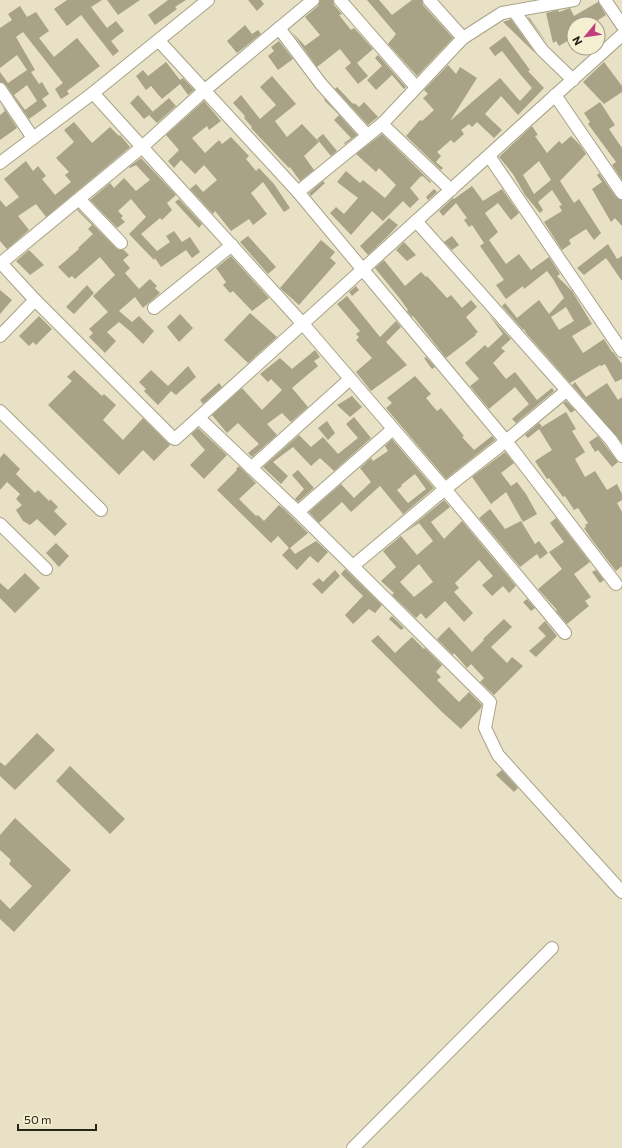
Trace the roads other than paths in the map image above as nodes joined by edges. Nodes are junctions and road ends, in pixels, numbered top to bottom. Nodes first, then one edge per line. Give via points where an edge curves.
1 (208, 0) edge
2 (312, 0) edge
3 (340, 0) edge
4 (429, 0) edge
5 (574, 0) edge
6 (604, 0) edge
7 (514, 11) junction
8 (622, 25) edge
9 (279, 28) junction
10 (622, 35) edge
11 (463, 38) junction
12 (158, 41) junction
13 (573, 80) junction
14 (416, 87) junction
15 (0, 89) edge
16 (205, 90) junction
17 (93, 93) junction
18 (555, 95) junction
19 (382, 124) junction
20 (367, 135) junction
21 (33, 138) junction
22 (142, 147) junction
23 (489, 156) junction
24 (0, 163) edge
25 (451, 190) junction
26 (298, 192) junction
27 (622, 193) edge
28 (79, 199) junction
29 (416, 222) junction
30 (121, 243) dead end
31 (232, 245) junction
32 (1, 262) edge
33 (363, 270) junction
34 (35, 300) junction
35 (154, 308) dead end
36 (304, 324) junction
37 (0, 336) edge
38 (622, 351) edge
39 (350, 379) junction
40 (566, 391) junction
41 (0, 411) edge
42 (199, 418) junction
43 (392, 429) junction
44 (506, 441) junction
45 (622, 456) edge
46 (251, 468) junction
47 (444, 489) junction
48 (100, 510) dead end
49 (298, 512) junction
50 (0, 524) edge
51 (353, 566) junction
52 (46, 569) dead end
53 (616, 584) dead end
54 (565, 633) dead end
55 (621, 888) edge
56 (552, 948) dead end
57 (353, 1148) edge

1 - 12 street
2 - 9 street
3 - 14 street
4 - 11 street
5 - 7 street
6 - 8 street
7 - 11 street via 502,13
7 - 13 street via 542,50
9 - 16 street
9 - 20 street via 321,84
10 - 13 street
11 - 14 street
12 - 16 street
12 - 17 street
13 - 18 street
14 - 19 street
15 - 21 street
16 - 22 street
16 - 26 street
17 - 21 street
17 - 22 street
18 - 23 street
18 - 27 street
19 - 20 street
19 - 25 street
20 - 26 street
21 - 24 street
22 - 28 street
22 - 31 street
23 - 25 street
23 - 38 street
25 - 29 street
26 - 33 street
28 - 30 street
28 - 32 street
29 - 33 street
29 - 40 street
31 - 35 street
31 - 36 street
32 - 34 street
33 - 36 street
33 - 44 street
34 - 37 street
34 - 42 street via 172,438 178,437
36 - 39 street
36 - 42 street
39 - 43 street
39 - 46 street
40 - 44 street
40 - 45 street via 611,440
41 - 48 street
42 - 46 street
43 - 47 street
43 - 49 street
44 - 47 street
44 - 53 street
46 - 49 street
47 - 51 street
47 - 54 street
49 - 51 street
50 - 52 street
51 - 55 street via 490,702 485,728 498,755
56 - 57 street

